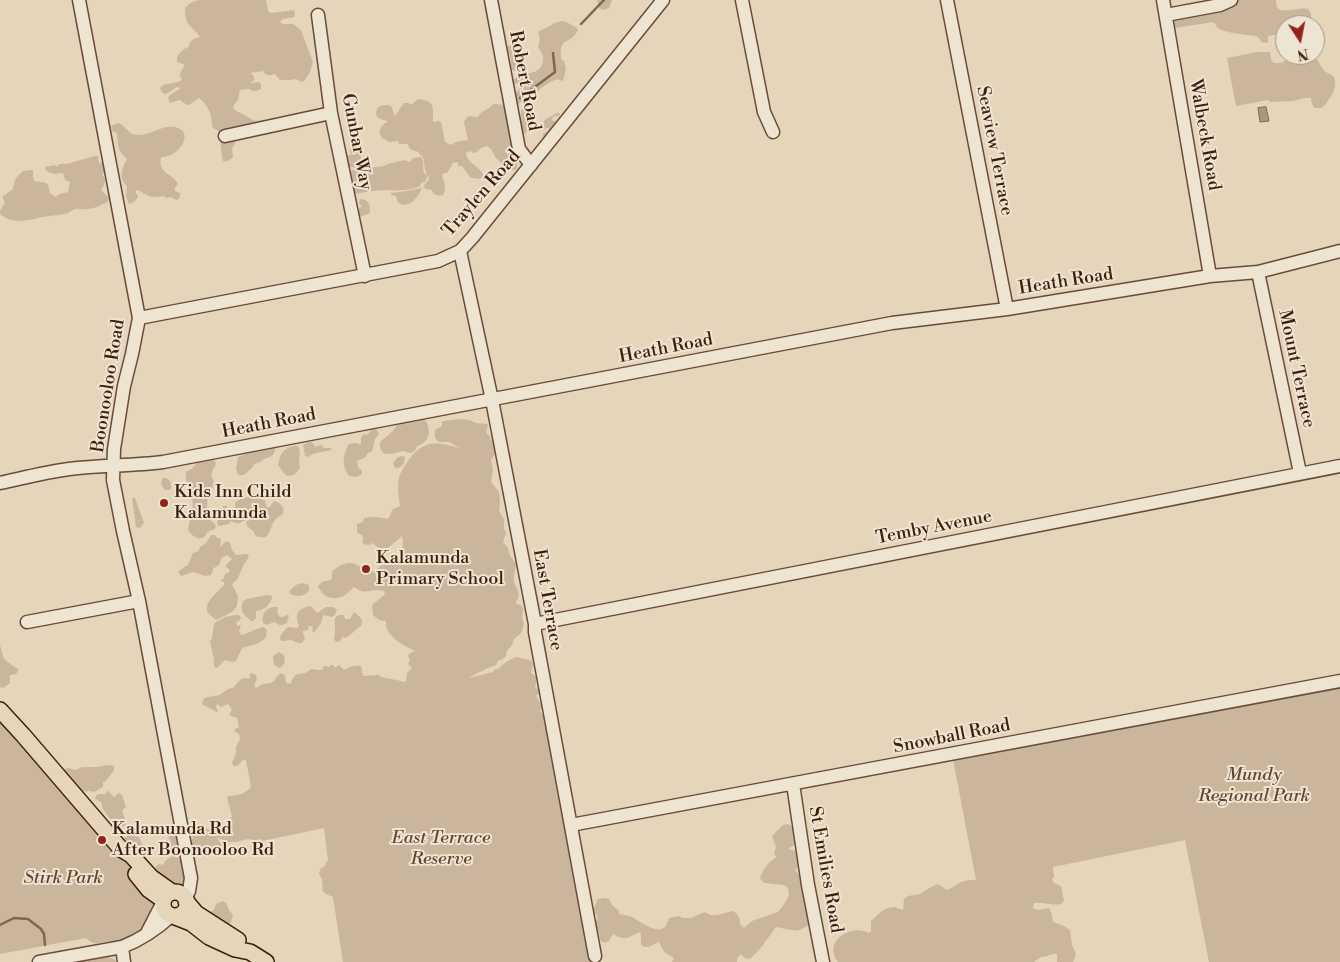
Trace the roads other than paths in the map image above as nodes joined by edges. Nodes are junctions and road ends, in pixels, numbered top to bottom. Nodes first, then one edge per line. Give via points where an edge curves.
1 (79, 0) edge
2 (491, 0) edge
3 (663, 0) edge
4 (742, 0) edge
5 (947, 0) edge
6 (1163, 0) edge
7 (1232, 0) edge
8 (318, 15) dead end
9 (1166, 15) junction
10 (331, 113) junction
11 (773, 132) dead end
12 (225, 136) dead end
13 (531, 165) junction
14 (460, 251) junction
15 (1340, 251) edge
16 (1258, 272) junction
17 (365, 276) junction
18 (1210, 276) junction
19 (1006, 309) junction
20 (139, 318) junction
21 (492, 400) junction
22 (113, 465) junction
23 (1340, 466) edge
24 (1300, 474) junction
25 (0, 483) edge
26 (139, 601) junction
27 (27, 622) dead end
28 (535, 624) junction
29 (1340, 682) edge
30 (0, 710) edge
31 (793, 784) junction
32 (571, 825) junction
33 (174, 902) junction
34 (122, 947) junction
35 (595, 956) dead end
36 (39, 962) edge
37 (124, 962) edge
38 (266, 962) edge
39 (823, 962) edge

1 - 20 street, Boonooloo Road
2 - 13 street, Robert Road via 519,148
3 - 13 street, Traylen Road
4 - 11 street via 764,112
5 - 19 street, Seaview Terrace
6 - 9 street, Walbeck Road
7 - 9 street
8 - 10 street, Gunbar Way
9 - 18 street, Walbeck Road
10 - 12 street
10 - 17 street, Gunbar Way
13 - 14 street, Traylen Road
14 - 17 street, Traylen Road via 438,261
14 - 21 street, East Terrace
15 - 16 street, Heath Road
16 - 18 street, Heath Road
16 - 24 street, Mount Terrace
17 - 20 street, Traylen Road
18 - 19 street, Heath Road
19 - 21 street, Heath Road via 892,323
20 - 22 street, Boonooloo Road via 124,386
21 - 22 street, Heath Road via 163,462 139,466
21 - 28 street, East Terrace
22 - 25 street, Heath Road via 69,469
22 - 26 street, Boonooloo Road via 116,497
23 - 24 street, Temby Avenue
24 - 28 street, Temby Avenue
26 - 27 street
26 - 33 street, Boonooloo Road via 188,866
28 - 32 street, East Terrace
29 - 31 street, Snowball Road
30 - 33 main road via 121,850 149,890
31 - 32 street, Snowball Road
31 - 39 street, St Emilies Road
32 - 35 street, East Terrace
33 - 34 street, Boonooloo Road via 145,935
33 - 38 main road via 238,940
34 - 36 street
34 - 37 street

